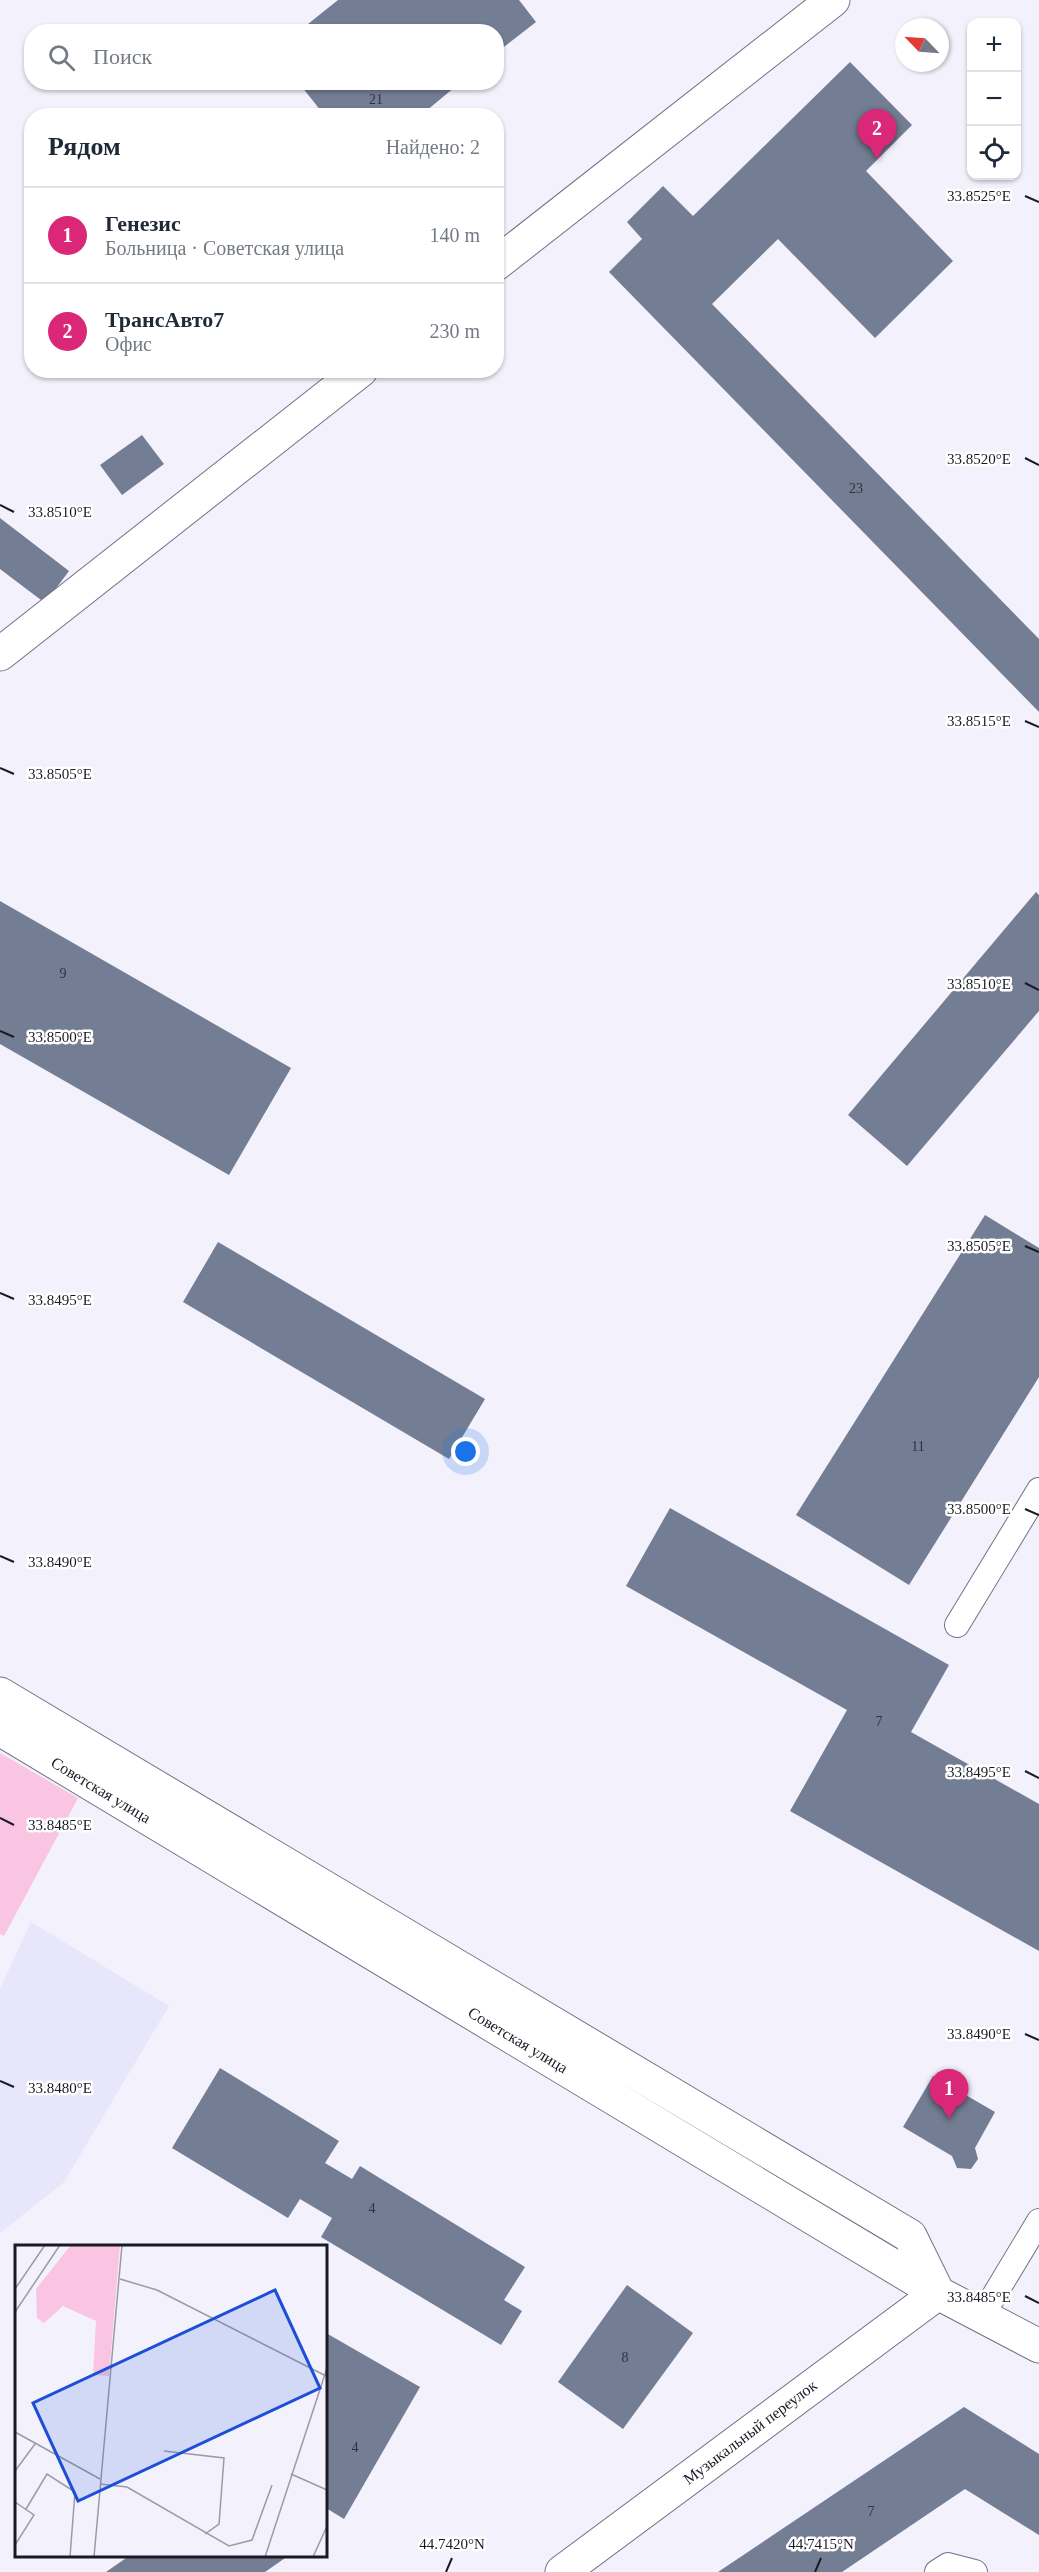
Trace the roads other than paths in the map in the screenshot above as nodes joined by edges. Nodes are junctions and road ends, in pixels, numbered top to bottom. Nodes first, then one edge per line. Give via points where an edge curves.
1 (833, 0) edge
2 (504, 258) edge
3 (351, 378) edge
4 (0, 654) edge
5 (1039, 1490) edge
6 (957, 1625) dead end
7 (0, 1694) edge
8 (0, 1730) edge
9 (1039, 2221) edge
10 (938, 2293) junction
11 (983, 2314) junction
12 (1039, 2346) edge
13 (562, 2572) edge
14 (937, 2572) edge
15 (975, 2572) edge

1 - 2 street
3 - 4 street
5 - 6 lane
7 - 10 street via 910,2236
8 - 10 street, Советская улица
9 - 11 lane
10 - 11 street, Советская улица
10 - 13 street, Музыкальный переулок
11 - 12 street, Советская улица
14 - 15 lane via 948,2565

